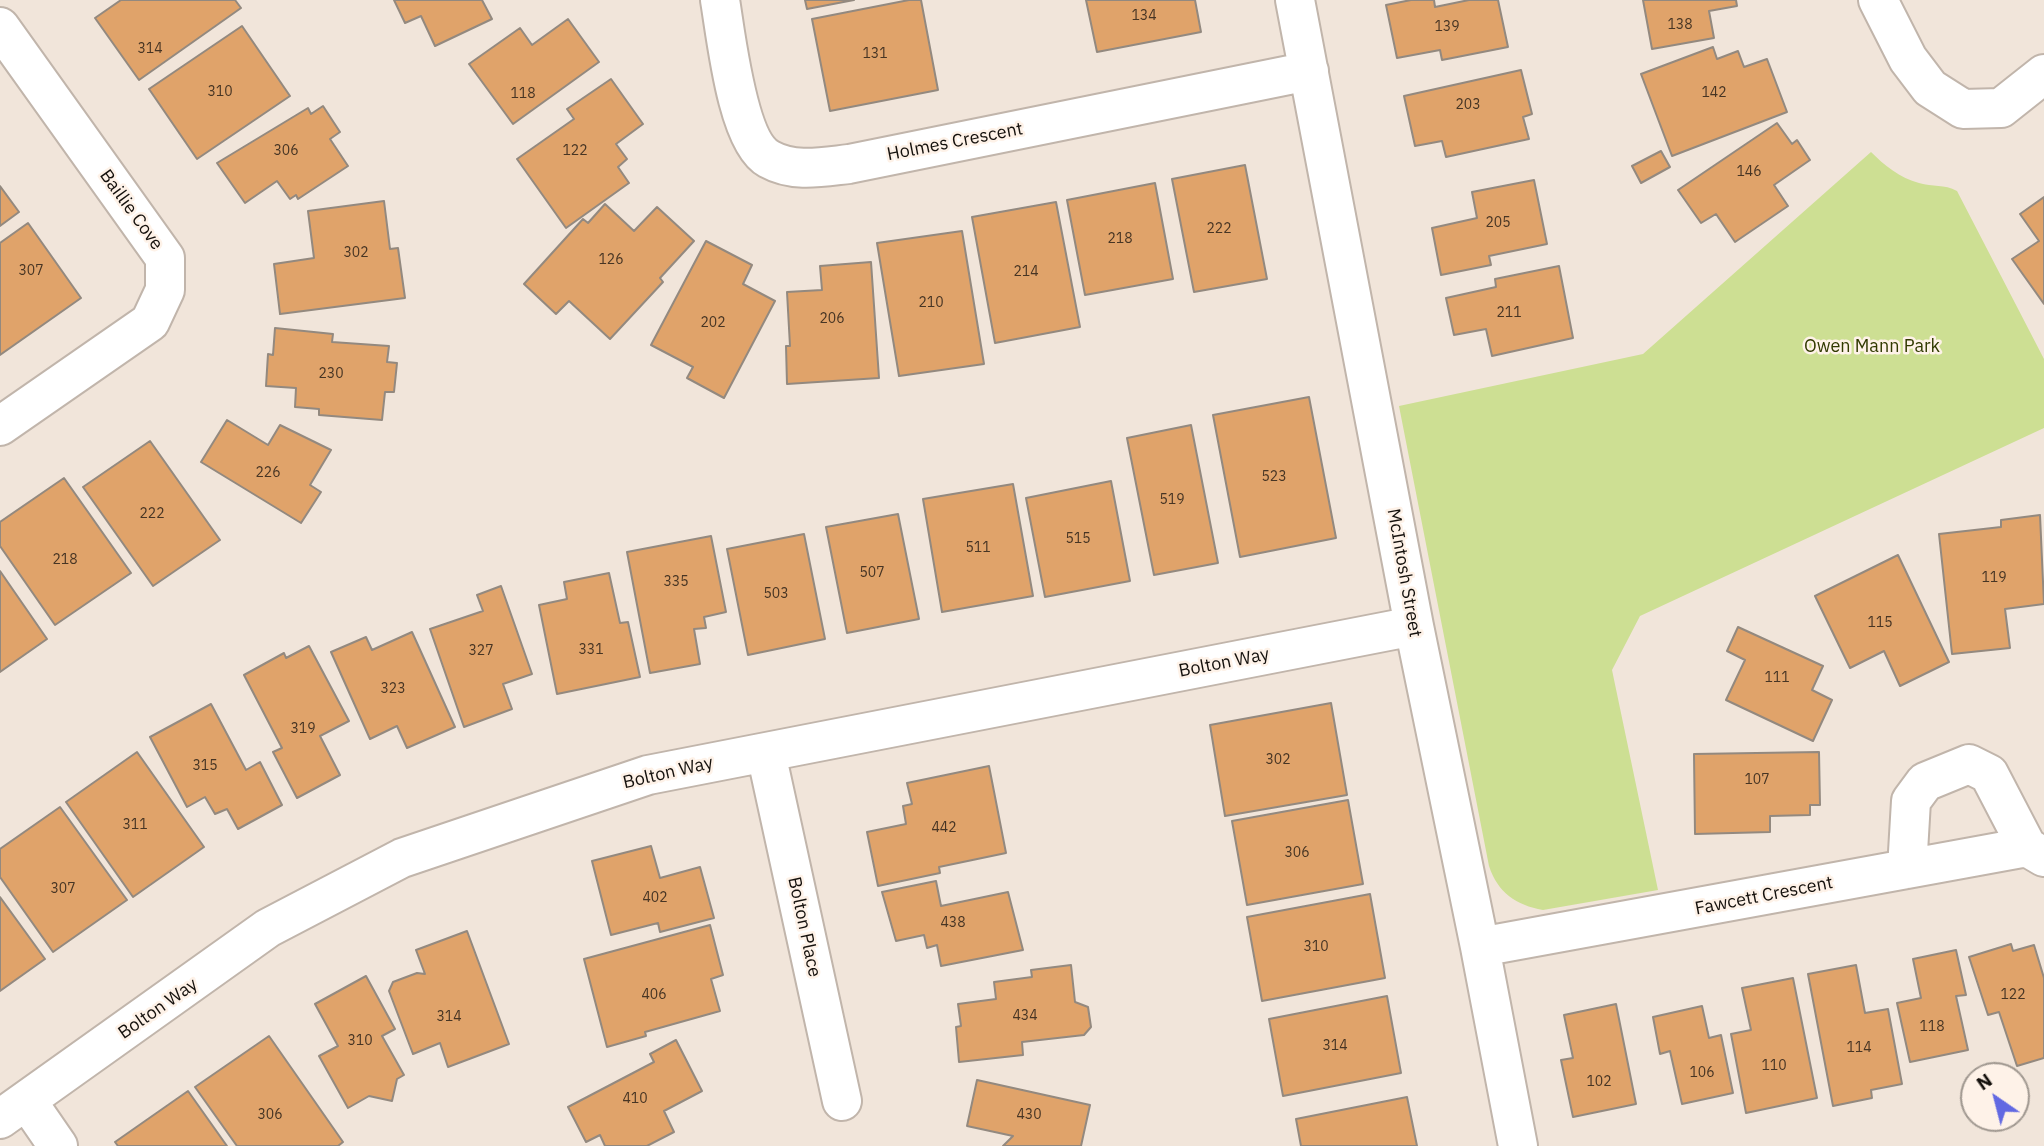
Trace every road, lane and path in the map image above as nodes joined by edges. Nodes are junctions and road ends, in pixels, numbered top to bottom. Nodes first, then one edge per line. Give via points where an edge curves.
1 (720, 0) edge
2 (1295, 0) edge
3 (1878, 0) edge
4 (0, 27) edge
5 (1309, 71) junction
6 (2044, 74) edge
7 (0, 426) edge
8 (1414, 626) junction
9 (766, 752) junction
10 (2036, 852) edge
11 (1907, 869) junction
12 (1480, 947) junction
13 (842, 1101) dead end
14 (14, 1110) edge
15 (58, 1146) edge
16 (1518, 1146) edge

1 - 5 street, Holmes Crescent via 745,128 767,159 804,169 849,164
2 - 5 street, McIntosh Street
3 - 6 street via 1908,59 1930,88 1963,109 2001,108
4 - 7 street, Baillie Cove via 165,258 165,290 150,322
5 - 8 street, McIntosh Street
8 - 9 street, Bolton Way
8 - 12 street, McIntosh Street
9 - 13 street, Bolton Place
9 - 14 street, Bolton Way via 648,775 402,858 268,928
10 - 11 street, Fawcett Crescent
10 - 11 street via 1989,774 1969,764 1924,782 1911,800
11 - 12 street, Fawcett Crescent
12 - 16 street, McIntosh Street
14 - 15 street

